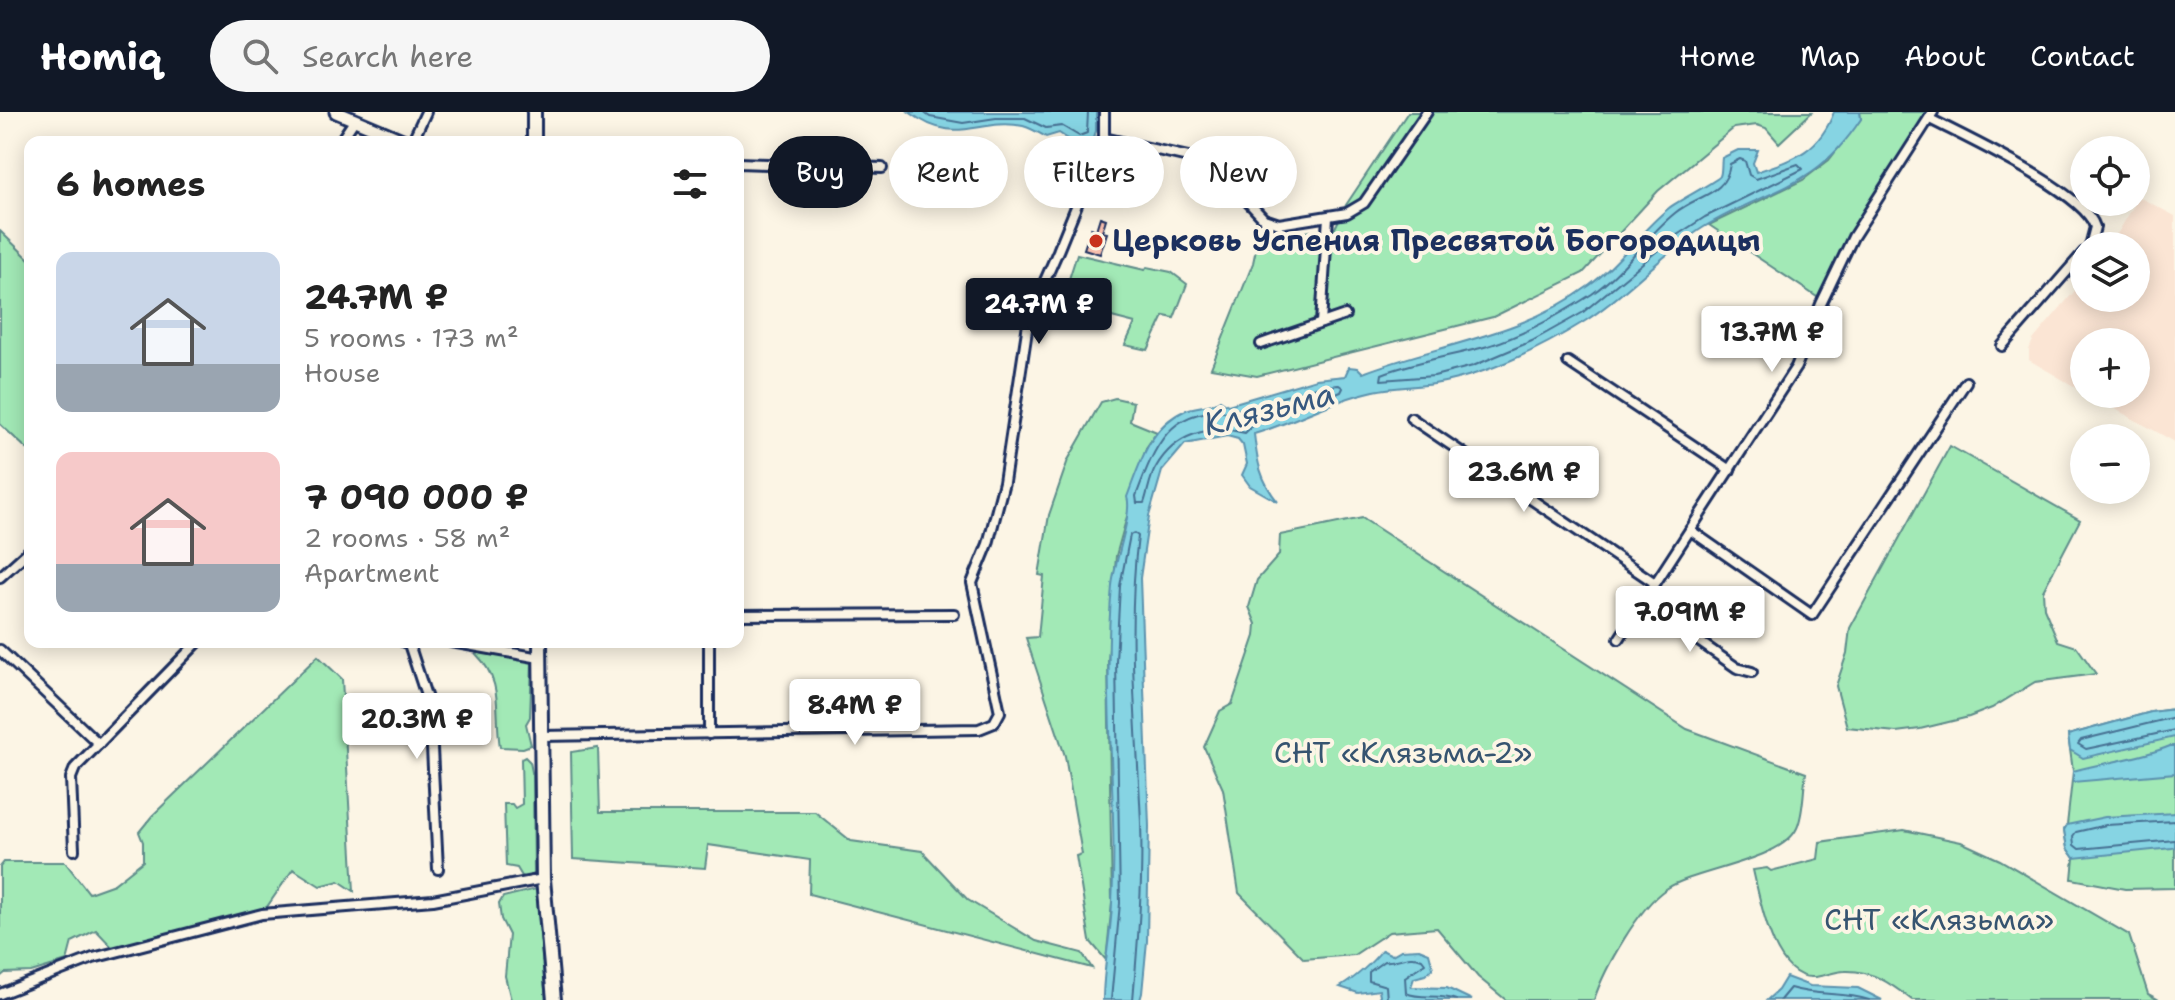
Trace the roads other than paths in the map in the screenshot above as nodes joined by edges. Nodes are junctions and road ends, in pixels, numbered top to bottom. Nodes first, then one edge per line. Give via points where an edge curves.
1 (336, 112) edge
2 (426, 112) edge
3 (534, 112) edge
4 (1104, 112) edge
5 (1427, 112) edge
6 (1931, 115) edge
7 (354, 121) junction
8 (344, 136) edge
9 (394, 136) edge
10 (413, 136) edge
11 (534, 136) edge
12 (1104, 136) edge
13 (1164, 152) edge
14 (744, 163) edge
15 (882, 168) dead end
16 (1076, 208) edge
17 (1328, 217) junction
18 (2094, 232) edge
19 (2070, 268) edge
20 (1345, 315) dead end
21 (1321, 323) junction
22 (1261, 344) dead end
23 (2002, 346) dead end
24 (1568, 362) dead end
25 (1966, 382) dead end
26 (1411, 418) dead end
27 (1730, 470) junction
28 (1690, 530) junction
29 (24, 555) edge
30 (0, 577) edge
31 (1655, 583) junction
32 (1643, 602) junction
33 (954, 614) dead end
34 (744, 615) edge
35 (1619, 639) dead end
36 (192, 648) edge
37 (409, 648) edge
38 (484, 648) edge
39 (540, 648) edge
40 (709, 648) edge
41 (0, 650) edge
42 (540, 658) junction
43 (1752, 672) dead end
44 (709, 734) junction
45 (541, 736) junction
46 (99, 744) junction
47 (74, 850) dead end
48 (438, 869) dead end
49 (543, 879) junction
50 (0, 994) edge
51 (554, 1000) edge

1 - 7 street
2 - 10 street
3 - 11 main road
4 - 12 street
5 - 17 street via 1364,203
6 - 18 street via 2051,184 2089,213
6 - 27 street via 1853,237 1796,367
7 - 8 street
7 - 9 street
13 - 17 street via 1230,171 1264,219 1279,224
14 - 15 street
16 - 44 street via 1043,285 1032,297 1004,482 972,583 1000,712 994,723 979,729
17 - 21 street
19 - 23 street
20 - 21 street
21 - 22 street
24 - 27 street
25 - 28 street via 1812,615
26 - 31 street
27 - 28 street
28 - 31 street
29 - 30 street
31 - 32 street
32 - 35 street
32 - 43 street via 1737,668
33 - 34 street
36 - 46 street
37 - 48 street via 430,708
38 - 42 street
39 - 42 main road
40 - 44 street
41 - 46 street
42 - 45 main road
44 - 45 street
45 - 49 main road
46 - 47 street via 71,778
49 - 50 street via 433,900 262,914 93,958
49 - 51 main road

